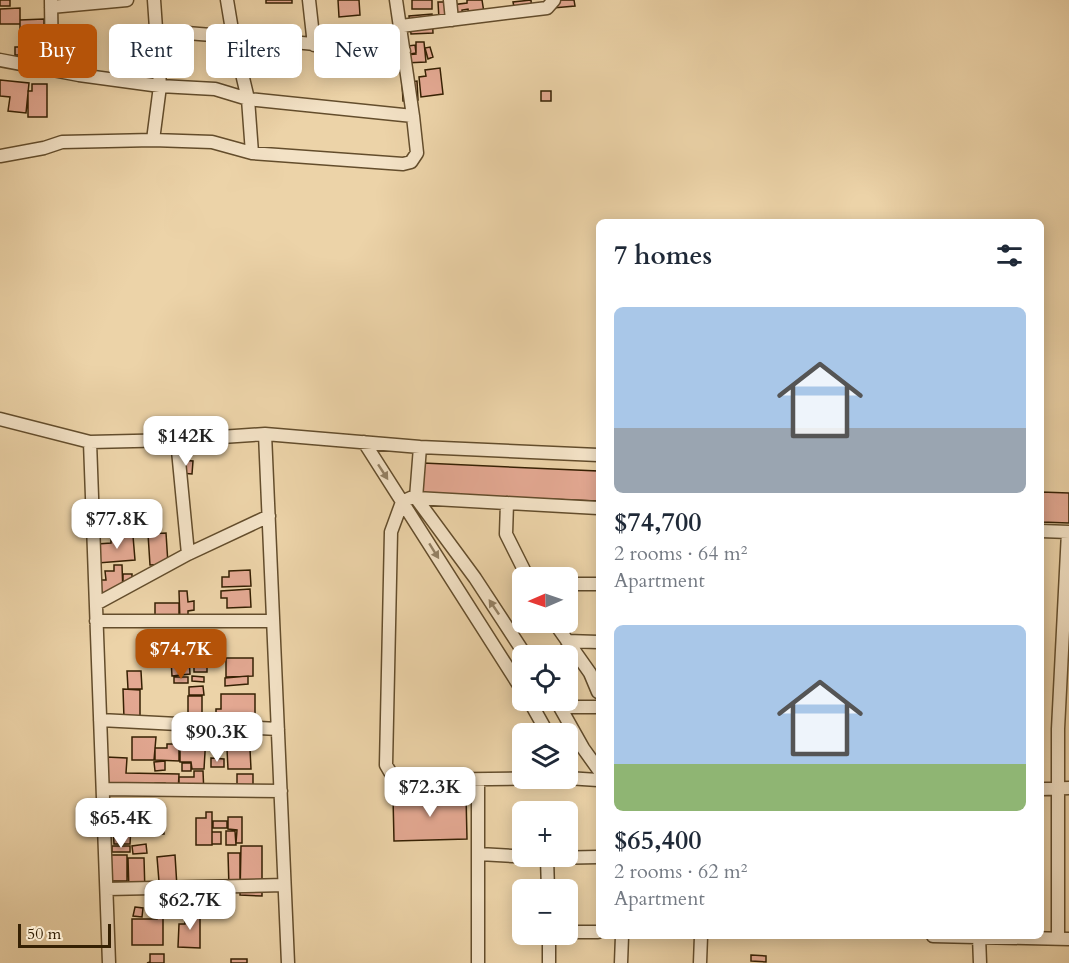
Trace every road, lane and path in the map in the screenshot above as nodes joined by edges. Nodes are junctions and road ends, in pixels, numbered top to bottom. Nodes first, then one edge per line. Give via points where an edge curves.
1 (128, 0) edge
2 (154, 0) edge
3 (227, 0) edge
4 (309, 0) edge
5 (396, 0) edge
6 (450, 0) edge
7 (554, 0) edge
8 (51, 4) edge
9 (452, 20) junction
10 (51, 24) edge
11 (156, 24) edge
12 (231, 24) edge
13 (401, 26) junction
14 (302, 44) edge
15 (314, 45) joint
16 (400, 51) edge
17 (404, 51) junction
18 (0, 60) edge
19 (18, 63) edge
20 (97, 77) edge
21 (160, 78) edge
22 (243, 78) edge
23 (160, 86) junction
24 (248, 99) junction
25 (413, 116) junction
26 (153, 140) junction
27 (252, 153) junction
28 (0, 156) edge
29 (0, 419) edge
30 (265, 434) junction
31 (177, 440) junction
32 (90, 442) junction
33 (364, 442) junction
34 (420, 447) junction
35 (596, 455) edge
36 (416, 496) junction
37 (402, 502) junction
38 (507, 503) junction
39 (596, 508) edge
40 (269, 516) junction
41 (1044, 531) edge
42 (1069, 532) edge
43 (188, 554) junction
44 (522, 567) edge
45 (578, 584) edge
46 (596, 584) edge
47 (96, 604) junction
48 (1066, 608) edge
49 (96, 621) junction
50 (273, 621) junction
51 (562, 633) edge
52 (567, 641) junction
53 (596, 642) edge
54 (519, 645) edge
55 (512, 674) edge
56 (596, 687) edge
57 (578, 705) edge
58 (596, 707) edge
59 (563, 711) edge
60 (100, 720) junction
61 (278, 729) junction
62 (596, 766) edge
63 (512, 779) edge
64 (578, 779) edge
65 (478, 780) junction
66 (596, 780) edge
67 (1064, 788) edge
68 (103, 789) junction
69 (1044, 789) edge
70 (280, 791) junction
71 (479, 854) junction
72 (512, 856) edge
73 (578, 857) edge
74 (596, 857) edge
75 (1063, 863) edge
76 (284, 885) junction
77 (107, 889) junction
78 (578, 932) edge
79 (596, 932) edge
80 (1044, 938) edge
81 (1064, 938) edge
82 (621, 939) edge
83 (701, 939) edge
84 (979, 939) edge
85 (549, 945) edge
86 (109, 963) edge
87 (288, 963) edge
88 (478, 963) edge
89 (549, 963) edge
90 (621, 963) edge
91 (700, 963) edge
92 (980, 963) edge

1 - 8 street
2 - 11 street
3 - 12 street
4 - 15 street
5 - 13 street
6 - 9 street
7 - 9 street via 547,8
8 - 10 street
9 - 13 street
13 - 17 street
14 - 15 street
16 - 17 street
17 - 25 street
18 - 19 street
20 - 23 street
21 - 23 street
22 - 24 street
23 - 24 street via 215,89
23 - 26 street
24 - 25 street
24 - 27 street
25 - 27 street via 417,153 403,165
26 - 27 street via 212,142
26 - 28 street via 62,142
29 - 32 street
30 - 31 street
30 - 33 street
30 - 40 street
31 - 32 street
31 - 43 street
32 - 47 street
33 - 34 street
33 -> 37 street
34 - 35 street
34 - 36 street
36 - 37 street
36 - 38 street
54 -> 36 street
37 -> 55 street
37 - 65 street via 391,531 386,765 393,777 410,780
38 - 39 street
38 - 44 street via 506,534
40 - 43 street
40 - 50 street
41 - 42 street
42 - 48 street
43 - 47 street
45 - 46 street
47 - 49 street
48 - 67 street via 1058,719
49 - 50 street
49 - 60 street
50 - 61 street
51 - 52 street
52 - 53 street
52 - 56 street
57 - 58 street
59 - 62 street
60 - 61 street
60 - 68 street
61 - 70 street
63 - 65 street
64 - 66 street
65 - 71 street
67 - 69 street
67 - 75 street
68 - 70 street
68 - 77 street
70 - 76 street
71 - 72 street
71 - 88 street
73 - 74 street
75 - 81 street
76 - 77 street
76 - 87 street
77 - 86 street
78 - 79 street
80 - 81 street
82 - 90 street
83 - 91 street
84 - 92 street
85 - 89 street

